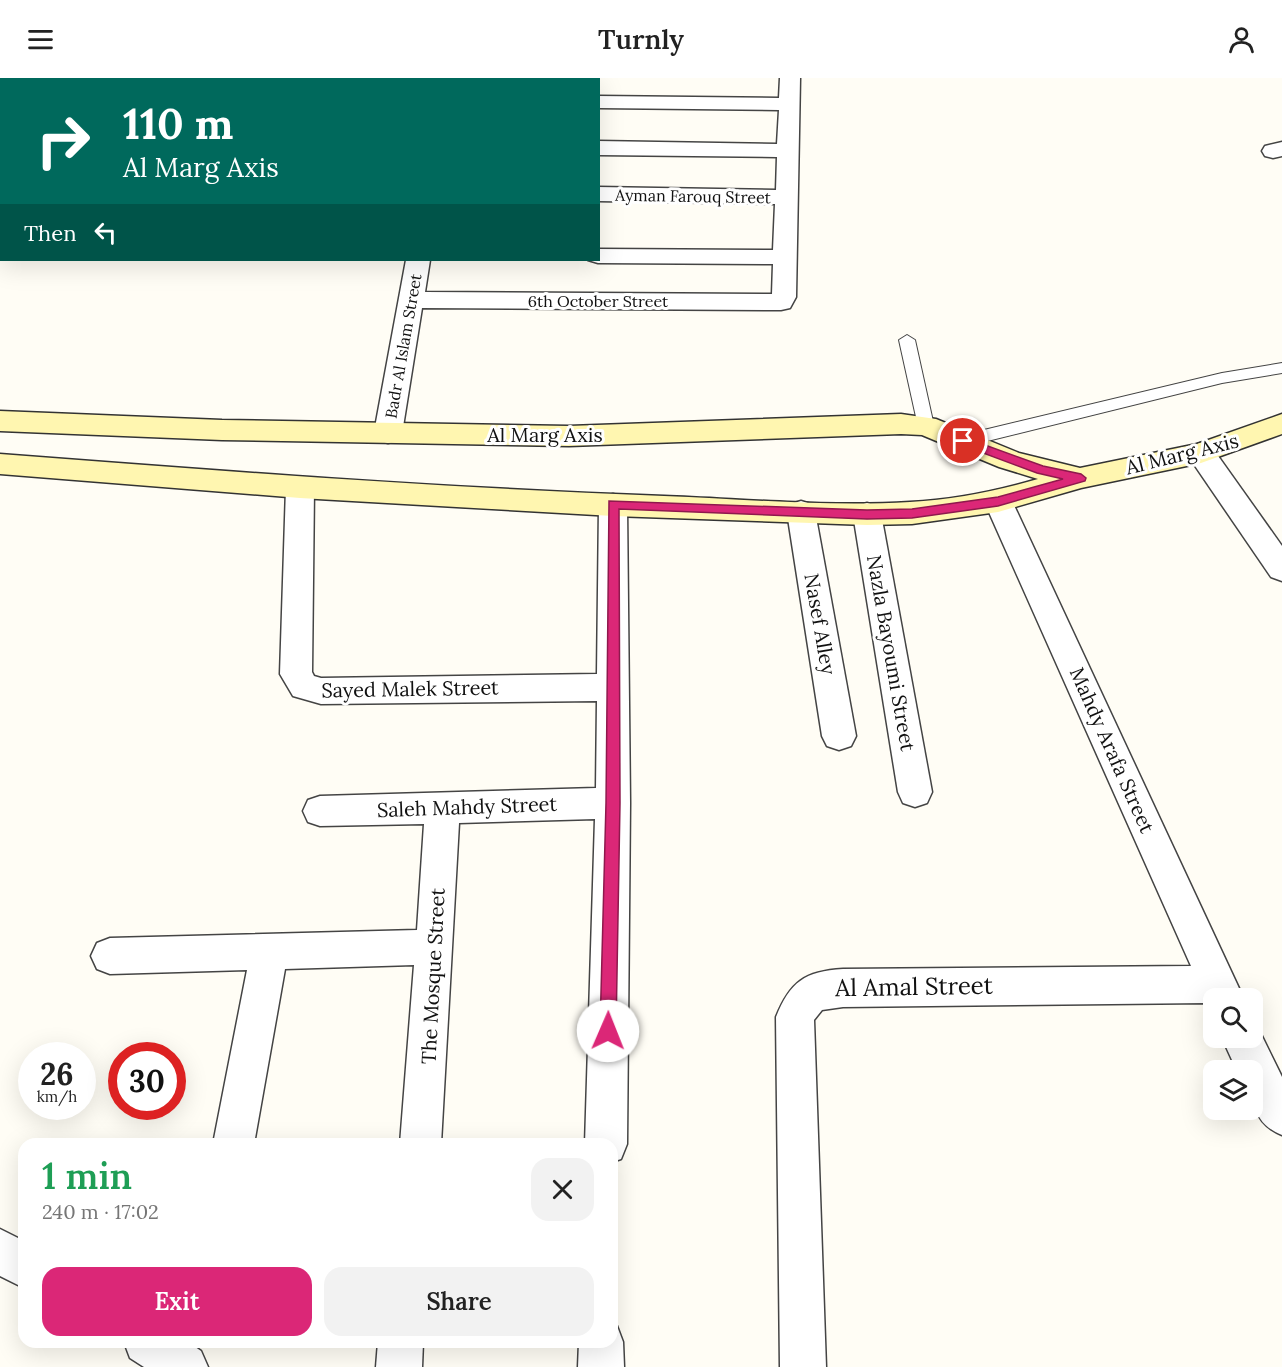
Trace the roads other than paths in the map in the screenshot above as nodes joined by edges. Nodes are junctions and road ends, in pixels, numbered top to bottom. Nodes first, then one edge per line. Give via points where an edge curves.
1 (790, 78) edge
2 (600, 102) edge
3 (789, 104) junction
4 (600, 148) edge
5 (788, 151) junction
6 (600, 194) edge
7 (787, 197) junction
8 (600, 256) edge
9 (785, 257) junction
10 (418, 261) edge
11 (412, 300) junction
12 (907, 340) dead end
13 (1282, 368) edge
14 (0, 421) edge
15 (1282, 424) edge
16 (926, 426) junction
17 (388, 433) junction
18 (963, 441) junction
19 (1201, 453) junction
20 (0, 464) edge
21 (1081, 478) junction
22 (300, 488) junction
23 (998, 501) junction
24 (613, 505) junction
25 (801, 512) junction
26 (867, 514) junction
27 (1282, 569) edge
28 (612, 687) junction
29 (839, 736) dead end
30 (915, 792) dead end
31 (613, 803) junction
32 (443, 807) junction
33 (320, 811) dead end
34 (435, 947) junction
35 (269, 952) junction
36 (110, 956) dead end
37 (1219, 988) edge
38 (1203, 992) edge
39 (1258, 1050) edge
40 (1282, 1115) edge
41 (235, 1138) edge
42 (422, 1138) edge
43 (606, 1138) edge
44 (0, 1251) edge
45 (18, 1262) edge
46 (155, 1348) edge
47 (196, 1348) edge
48 (401, 1348) edge
49 (601, 1348) edge
50 (185, 1367) edge
51 (192, 1367) edge
52 (399, 1367) edge
53 (601, 1367) edge
54 (803, 1367) edge

1 - 3 street
2 - 3 street
3 - 5 street
4 - 5 street
5 - 7 street
6 - 7 street, Ayman Farouq Street
7 - 9 street
8 - 9 street
9 - 11 street, 6th October Street via 783,299 775,303
10 - 11 street, Badr Al Islam Street
11 - 17 street, Badr Al Islam Street
12 - 16 lane
13 - 18 lane via 1222,378
14 - 17 main road, Al Marg Axis
15 - 19 main road, Al Marg Axis
16 - 17 main road, Al Marg Axis via 841,425 569,436
16 - 18 main road, Al Marg Axis
18 - 21 main road, Al Marg Axis via 1041,470
19 - 21 main road, Al Marg Axis
19 - 27 street
20 - 22 main road, Al Marg Axis
21 - 23 main road, Al Marg Axis
22 - 24 main road, Al Marg Axis
22 - 28 street, Sayed Malek Street via 296,675 304,687 321,691
23 - 26 main road, Al Marg Axis via 912,513
23 - 37 street, Mahdy Arafa Street
24 - 25 main road, Al Marg Axis
24 - 28 street
25 - 26 main road, Al Marg Axis
25 - 29 street, Nasef Alley
26 - 30 street, Nazla Bayoumi Street
28 - 31 street
31 - 32 street, Saleh Mahdy Street
31 - 43 street
32 - 33 street, Saleh Mahdy Street
32 - 34 street, The Mosque Street
34 - 35 street
34 - 42 street, The Mosque Street
35 - 36 street
35 - 41 street
38 - 54 street, Al Amal Street via 843,987 822,988 804,999 795,1017
39 - 40 street
44 - 45 street
46 - 50 street
47 - 51 street
48 - 52 street
49 - 53 street

